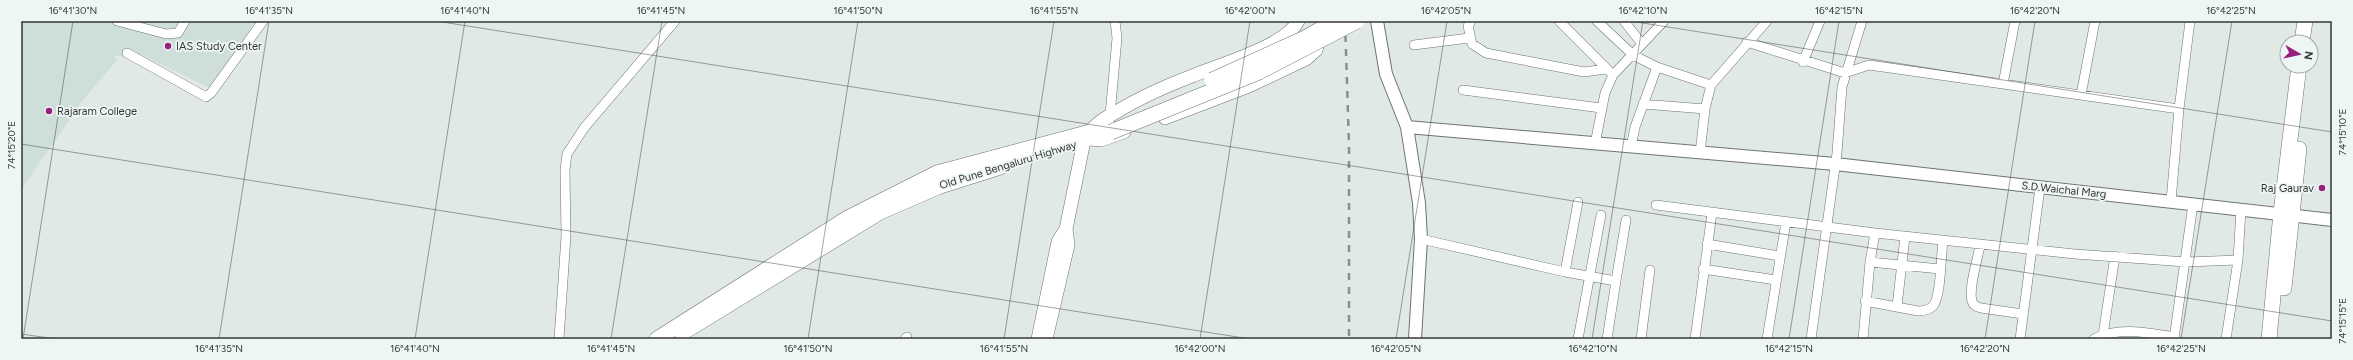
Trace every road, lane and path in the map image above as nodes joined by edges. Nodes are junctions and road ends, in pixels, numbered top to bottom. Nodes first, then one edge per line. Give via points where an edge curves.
1 (117, 21) edge
2 (185, 21) edge
3 (263, 21) edge
4 (675, 21) edge
5 (1116, 21) edge
6 (1298, 21) edge
7 (1323, 21) edge
8 (1335, 21) edge
9 (1357, 21) edge
10 (1377, 21) edge
11 (1471, 21) edge
12 (1559, 21) edge
13 (1597, 21) edge
14 (1624, 21) edge
15 (1664, 21) edge
16 (1767, 21) edge
17 (1820, 21) edge
18 (1862, 21) edge
19 (2015, 21) edge
20 (2095, 21) edge
21 (2190, 21) edge
22 (2305, 21) edge
23 (2312, 21) edge
24 (2303, 34) edge
25 (2310, 34) edge
26 (1469, 38) junction
27 (1747, 42) junction
28 (1642, 44) junction
29 (1414, 45) dead end
30 (127, 53) dead end
31 (1633, 55) junction
32 (1803, 62) junction
33 (1657, 67) junction
34 (1610, 72) junction
35 (1845, 73) junction
36 (2298, 74) edge
37 (2306, 74) edge
38 (2003, 84) junction
39 (1711, 86) junction
40 (1464, 90) dead end
41 (2081, 95) junction
42 (1644, 104) junction
43 (1601, 108) junction
44 (1705, 109) junction
45 (2179, 109) junction
46 (1110, 124) junction
47 (1407, 127) junction
48 (1086, 137) junction
49 (1595, 144) junction
50 (1631, 147) junction
51 (1700, 153) junction
52 (1835, 164) junction
53 (2040, 188) junction
54 (2171, 201) junction
55 (1578, 202) dead end
56 (2193, 204) junction
57 (1656, 205) dead end
58 (2241, 209) junction
59 (1712, 213) junction
60 (2286, 214) junction
61 (1601, 215) dead end
62 (1626, 220) dead end
63 (2332, 220) edge
64 (1786, 222) junction
65 (1826, 227) junction
66 (1066, 229) junction
67 (1875, 233) junction
68 (1905, 237) junction
69 (1421, 239) junction
70 (1943, 241) junction
71 (1707, 244) junction
72 (1980, 245) junction
73 (2030, 250) junction
74 (1780, 256) junction
75 (2115, 256) junction
76 (2238, 260) junction
77 (1870, 262) junction
78 (2186, 262) junction
79 (1902, 264) junction
80 (1703, 269) junction
81 (1940, 269) junction
82 (1650, 270) dead end
83 (1565, 272) junction
84 (1589, 276) junction
85 (1776, 280) junction
86 (1616, 281) junction
87 (1865, 301) junction
88 (1897, 306) junction
89 (2023, 314) junction
90 (2103, 334) junction
91 (1863, 338) edge
92 (2174, 338) edge
93 (559, 339) edge
94 (657, 339) edge
95 (673, 339) edge
96 (1038, 339) edge
97 (1046, 339) edge
98 (1415, 339) edge
99 (1578, 339) edge
100 (1607, 339) edge
101 (1641, 339) edge
102 (1694, 339) edge
103 (1768, 339) edge
104 (1811, 339) edge
105 (1873, 339) edge
106 (2020, 339) edge
107 (2094, 339) edge
108 (2226, 339) edge
109 (2269, 339) edge
110 (2278, 339) edge

1 - 2 street via 166,34 178,32
3 - 30 street via 212,93 206,97
4 - 93 street via 584,128 568,154 565,170 566,236
5 - 46 street
6 - 46 main road via 1287,35 1245,56 1141,98
7 - 48 main road via 1316,50 1302,61 1249,86 1195,107 1101,140
8 - 46 main road, Old Pune Bengaluru Highway, bridge via 1305,38
9 - 46 main road, Old Pune Bengaluru Highway, bridge via 1259,72
10 - 47 street via 1386,74
11 - 26 street via 1468,26
12 - 34 street
13 - 31 street
14 - 28 street
15 - 28 street
16 - 27 street
17 - 32 street
18 - 35 street
19 - 38 street
20 - 41 street
21 - 45 street
22 - 24 main road
23 - 25 main road
26 - 29 street
26 - 34 street via 1478,49 1486,53 1584,72
27 - 32 street
27 - 39 street
28 - 31 street
31 - 33 street
31 - 34 street
32 - 35 street
33 - 39 street
33 - 42 street
34 - 43 street
35 - 38 street via 1869,65
35 - 52 street
36 - 60 main road
37 - 60 main road
38 - 41 street
39 - 44 street
40 - 43 street
41 - 45 street
42 - 44 street
42 - 50 street
43 - 49 street
44 - 51 street
45 - 54 street
46 - 48 main road, Old Pune Bengaluru Highway
47 - 49 street, S.D.Waichal Marg
47 - 69 street via 1419,203
48 - 66 main road
48 - 94 main road, Old Pune Bengaluru Highway via 937,173 846,219
48 - 95 main road, Old Pune Bengaluru Highway via 940,186 880,212
49 - 50 street, S.D.Waichal Marg
50 - 51 street, S.D.Waichal Marg
51 - 52 street, S.D.Waichal Marg
52 - 53 street, S.D.Waichal Marg
52 - 65 street
53 - 54 street, S.D.Waichal Marg
53 - 73 street
54 - 56 street, S.D.Waichal Marg
55 - 83 street
56 - 58 street, S.D.Waichal Marg
56 - 78 street
57 - 59 street
58 - 60 street, S.D.Waichal Marg
58 - 76 street
59 - 64 street
59 - 71 street
60 - 63 street, S.D.Waichal Marg
60 - 109 main road
60 - 110 main road
61 - 84 street
62 - 86 street
64 - 65 street
64 - 74 street
65 - 67 street
65 - 104 street
66 - 96 main road via 1058,242
66 - 97 main road via 1068,245
67 - 68 street
67 - 77 street
68 - 70 street
68 - 79 street
69 - 83 street
69 - 98 street
70 - 72 street
70 - 81 street
71 - 74 street
71 - 80 street
72 - 73 street
72 - 89 street via 1971,292 1975,306
73 - 75 street
73 - 89 street
74 - 85 street
75 - 78 street
75 - 90 street
76 - 78 street
76 - 108 street
77 - 79 street
77 - 87 street
78 - 92 street
79 - 81 street
79 - 88 street
80 - 85 street
80 - 102 street
81 - 88 street via 1934,305 1918,311
82 - 101 street
83 - 84 street
84 - 86 street
84 - 99 street
85 - 103 street
86 - 100 street
87 - 88 street
87 - 91 street
89 - 106 street
90 - 92 street via 2132,331
90 - 107 street
91 - 105 street

